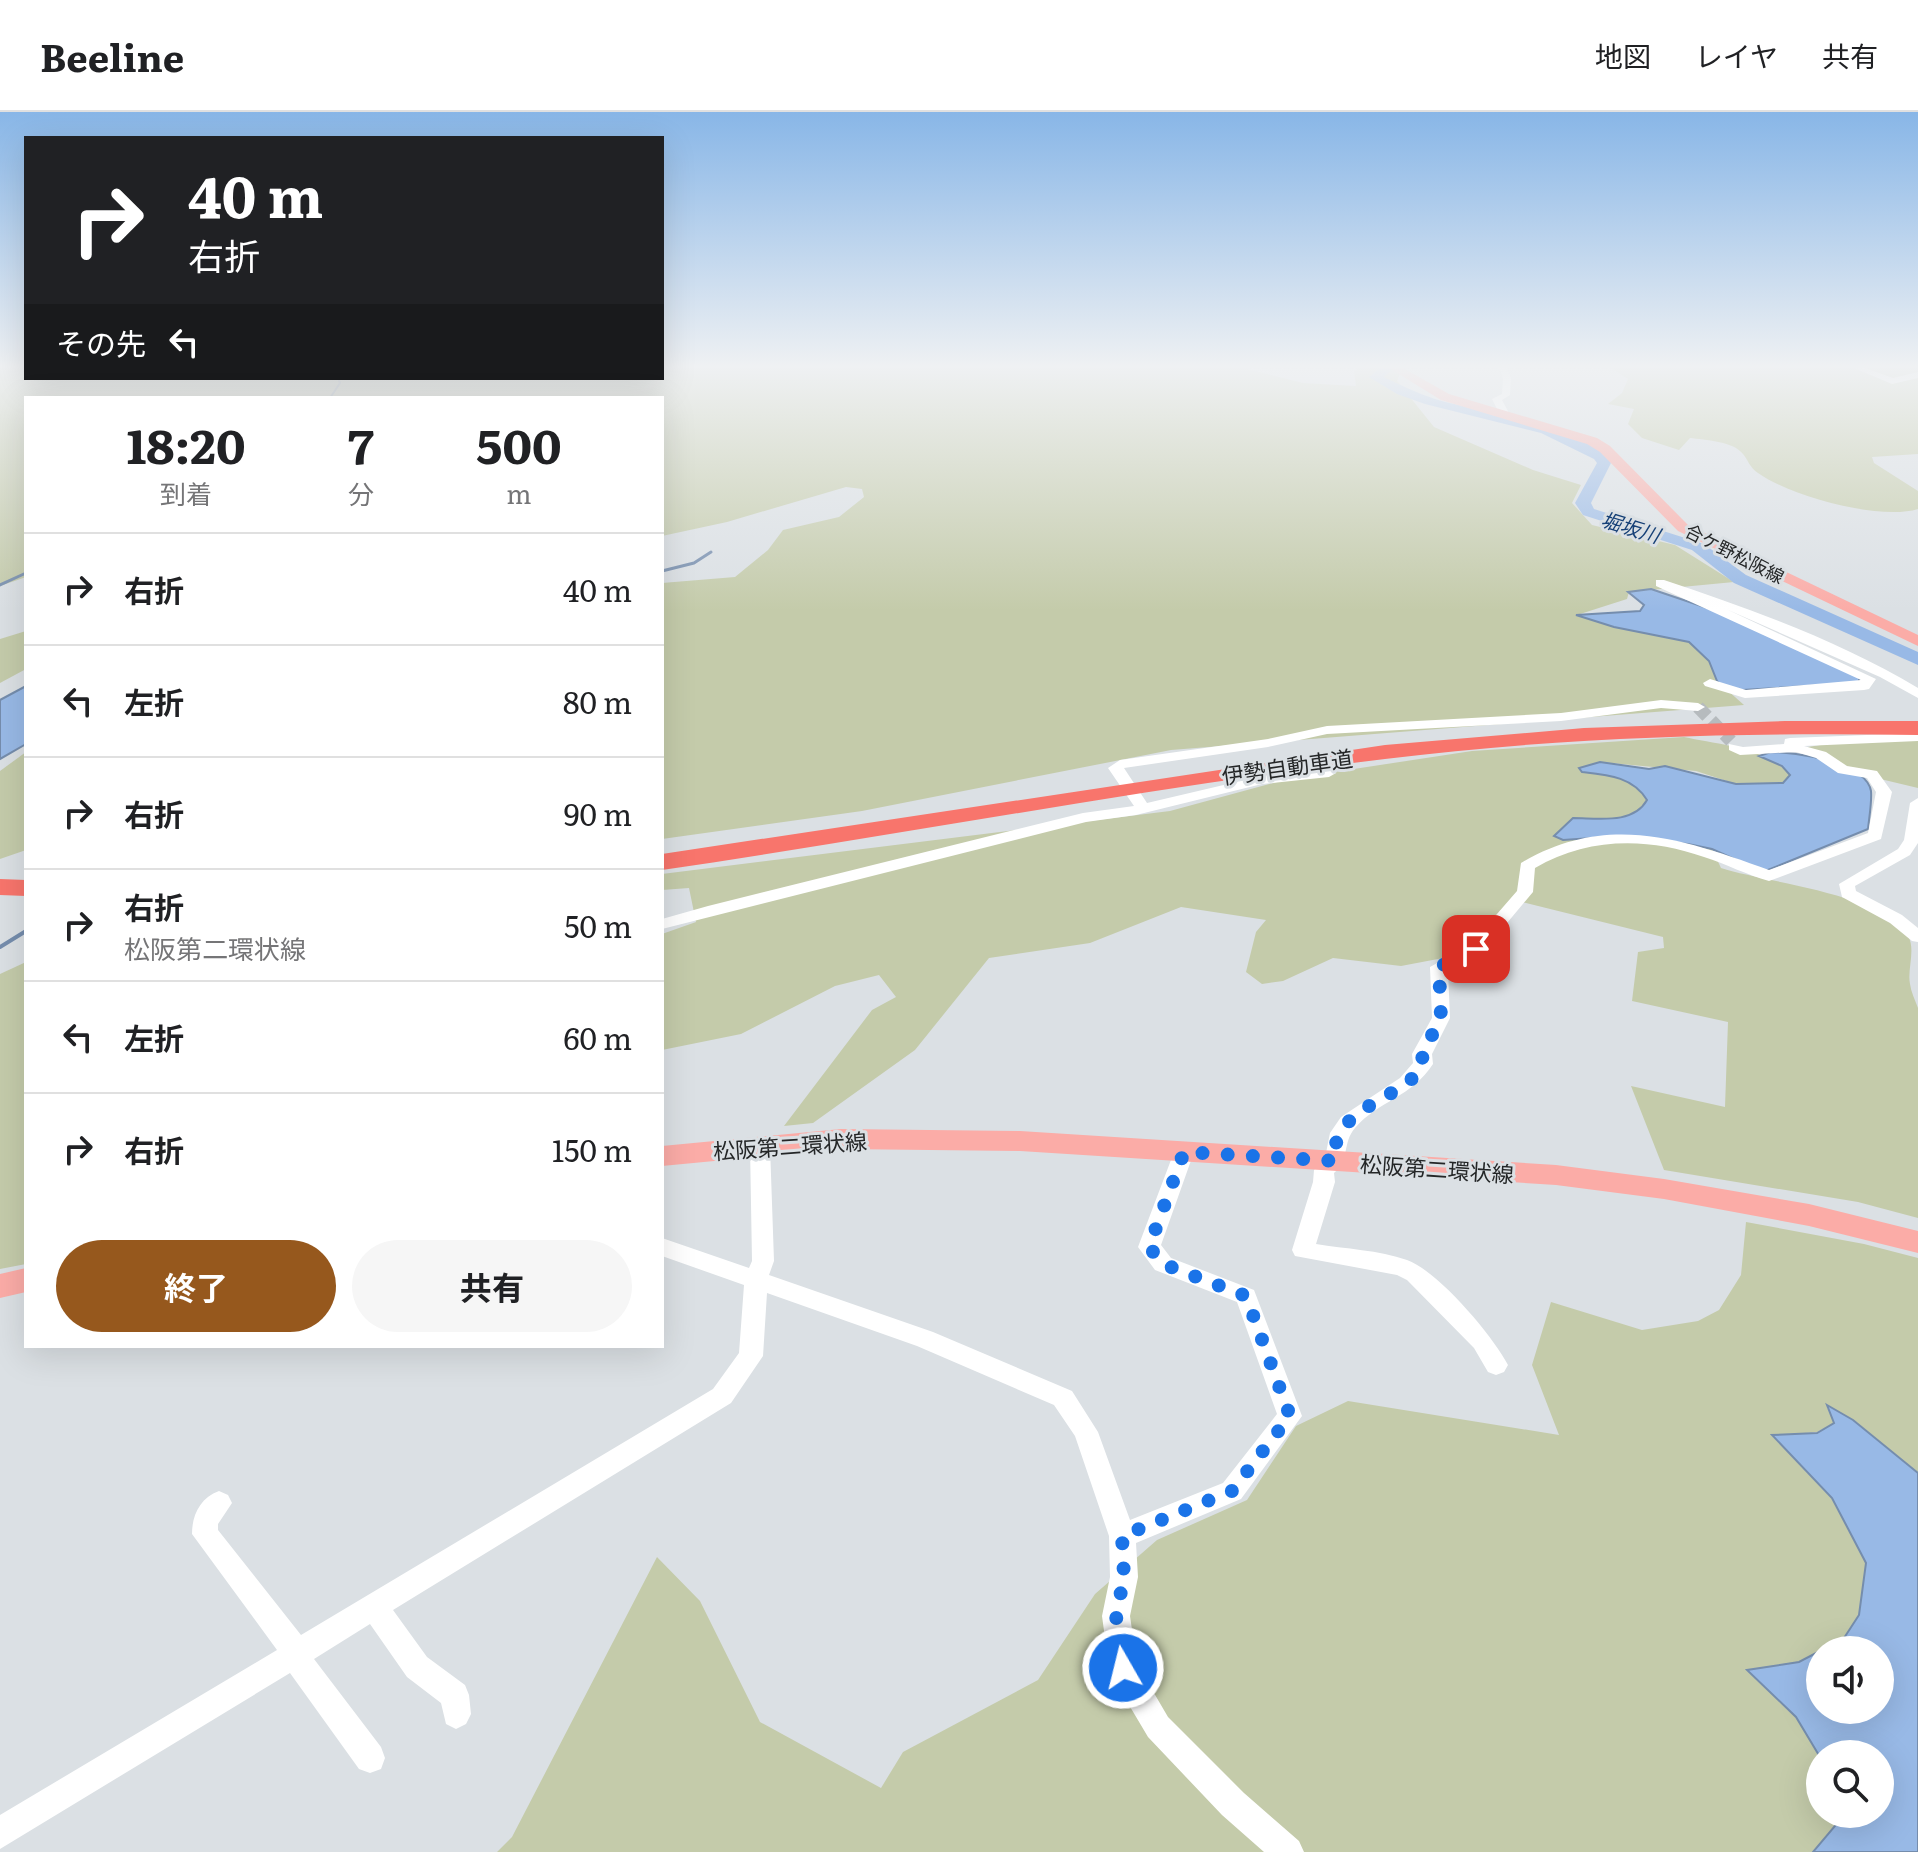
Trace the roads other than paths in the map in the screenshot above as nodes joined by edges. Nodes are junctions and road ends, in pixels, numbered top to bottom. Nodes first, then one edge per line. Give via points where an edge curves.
1 (1605, 449) edge
2 (1918, 641) edge
3 (1710, 683) dead end
4 (1918, 694) edge
5 (1698, 707) tunnel mouth
6 (1918, 719) edge
7 (1918, 728) edge
8 (1918, 737) edge
9 (1329, 773) dead end
10 (1918, 803) edge
11 (1143, 807) junction
12 (664, 851) edge
13 (664, 862) edge
14 (0, 887) edge
15 (24, 888) edge
16 (0, 900) edge
17 (24, 900) edge
18 (664, 923) edge
19 (1918, 937) edge
20 (760, 1146) junction
21 (1184, 1152) junction
22 (664, 1156) edge
23 (1335, 1161) junction
24 (1918, 1242) edge
25 (664, 1248) edge
26 (24, 1280) edge
27 (756, 1281) junction
28 (0, 1286) edge
29 (1496, 1365) dead end
30 (219, 1503) dead end
31 (1122, 1536) junction
32 (374, 1605) junction
33 (296, 1652) junction
34 (456, 1714) dead end
35 (370, 1758) dead end
36 (0, 1833) edge
37 (1288, 1852) edge

1 - 2 main road, 合ケ野松阪線 via 1683,528
3 - 4 street via 1745,694 1864,686 1869,679 1660,583 1742,610
5 - 11 street via 1661,704 1561,717 1327,730 1115,768
6 - 12 highway, 伊勢自動車道 via 1664,720 1434,737
7 - 13 highway, 伊勢自動車道 via 1672,729 1470,743 1300,763
8 - 23 street via 1732,744 1740,751 1809,750 1843,770 1872,774 1884,792 1875,836 1769,876 1693,848 1622,838 1571,845 1527,866 1525,892 1476,949 1439,967 1441,1018 1422,1054 1423,1064 1409,1082 1353,1116 1333,1146
9 - 11 street via 1262,780
10 - 19 street via 1912,840 1904,852 1847,884 1848,893
11 - 18 street
14 - 15 highway
16 - 17 highway
20 - 21 main road, 松阪第二環状線 via 841,1139 1020,1141
20 - 22 main road, 松阪第二環状線
20 - 27 street via 763,1261
21 - 23 main road, 松阪第二環状線
21 - 31 street via 1149,1247 1163,1264 1246,1296 1290,1416 1232,1491
23 - 24 main road, 松阪第二環状線 via 1556,1175 1664,1189 1809,1215
23 - 29 street via 1324,1170 1303,1250 1402,1267 1415,1274 1482,1341
25 - 27 street
26 - 28 main road
27 - 31 street via 925,1339 1063,1398 1086,1432
27 - 32 street via 751,1356 722,1396
30 - 33 street via 205,1520 205,1534
31 - 37 street via 1124,1577 1116,1616 1123,1668 1158,1727
32 - 33 street
32 - 34 street via 416,1669 455,1695
33 - 35 street
33 - 36 street

